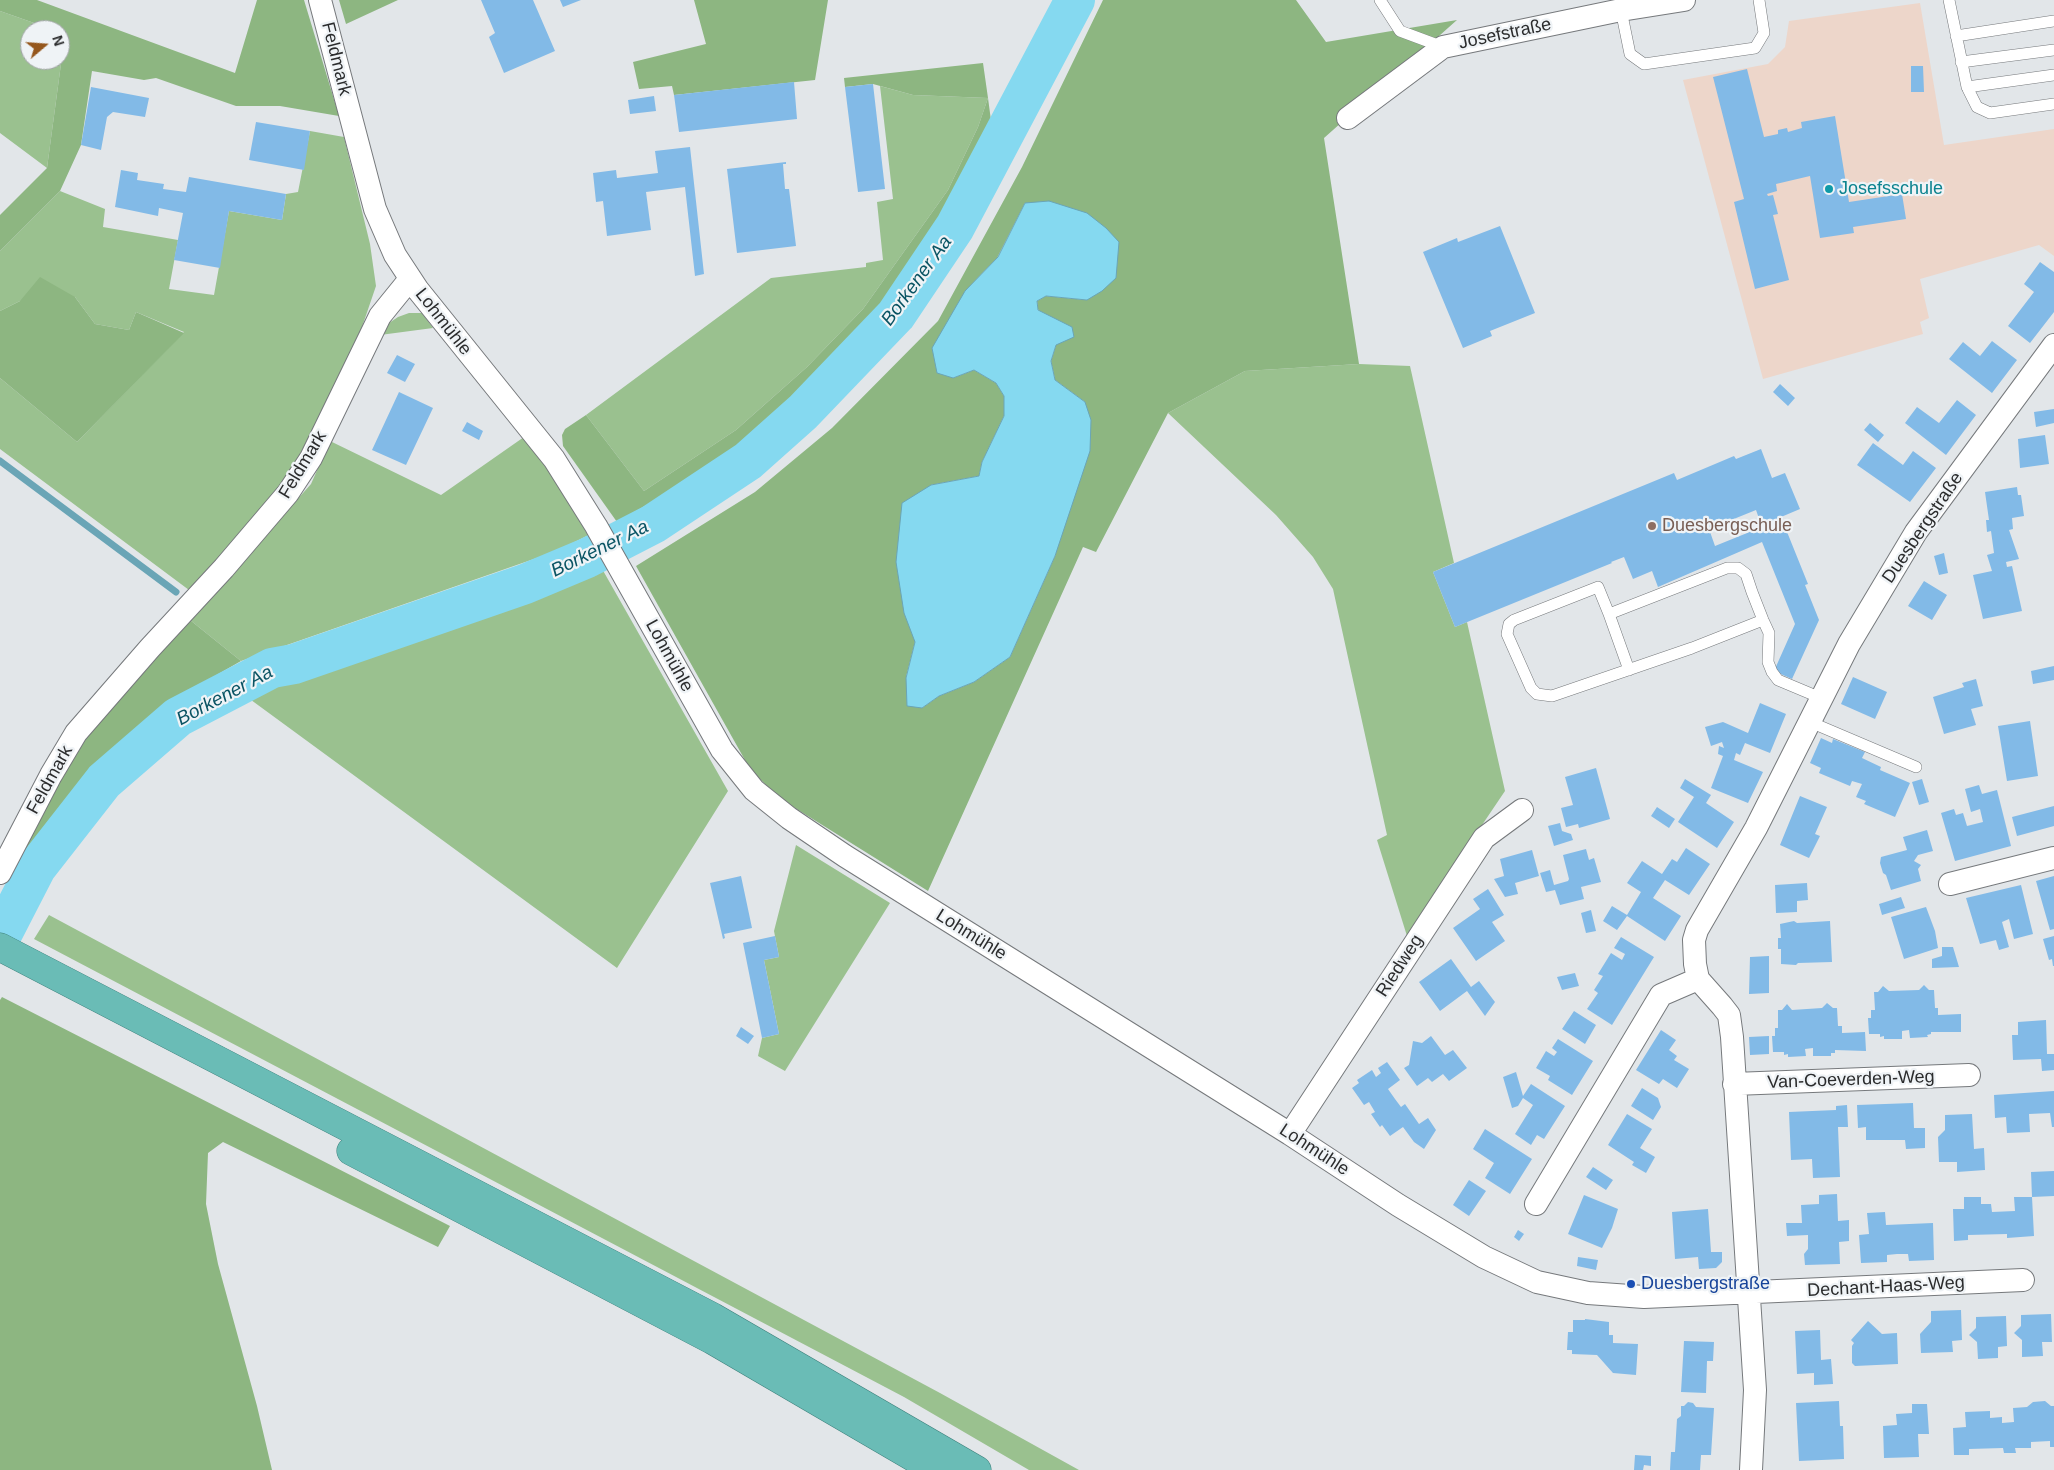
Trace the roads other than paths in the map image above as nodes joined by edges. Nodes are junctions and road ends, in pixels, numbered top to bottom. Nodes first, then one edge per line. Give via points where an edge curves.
1 (320, 0) edge
2 (1380, 0) edge
3 (1684, 0) edge
4 (1760, 0) edge
5 (1949, 0) edge
6 (1621, 10) junction
7 (2054, 22) edge
8 (1956, 36) junction
9 (1443, 47) junction
10 (2054, 50) edge
11 (1961, 62) junction
12 (2054, 74) edge
13 (1967, 87) junction
14 (2054, 104) edge
15 (1348, 118) dead end
16 (410, 280) junction
17 (2054, 345) edge
18 (1608, 614) junction
19 (1764, 620) junction
20 (1629, 670) junction
21 (1821, 698) junction
22 (1810, 722) junction
23 (1916, 767) dead end
24 (1522, 810) dead end
25 (2054, 858) edge
26 (3, 860) edge
27 (1950, 884) dead end
28 (8, 961) edge
29 (1698, 979) junction
30 (1969, 1075) dead end
31 (1734, 1084) junction
32 (1290, 1134) junction
33 (1536, 1204) dead end
34 (2023, 1280) dead end
35 (1750, 1293) junction
36 (935, 1470) edge
37 (977, 1470) edge
38 (1750, 1470) edge

1 - 16 street, Feldmark via 375,209
2 - 9 lane via 1400,31
3 - 6 street, Josefstraße
4 - 6 lane via 1764,33 1755,48 1644,64 1630,54
5 - 8 lane
6 - 9 street, Josefstraße
7 - 8 lane
8 - 11 lane
9 - 15 street, Josefstraße
10 - 11 lane
11 - 13 lane
12 - 13 lane
13 - 14 lane via 1977,107 1990,113
16 - 26 street, Feldmark via 380,316 311,458 288,493 76,733
16 - 32 street, Lohmühle via 554,459 596,526 722,750 754,790 845,856
17 - 21 street, Duesbergstraße via 1916,532 1849,644
18 - 19 lane via 1727,568 1738,568 1746,574
18 - 20 lane
18 - 20 lane via 1598,587 1514,620 1509,624 1507,634 1531,688 1537,694 1552,696
19 - 20 lane
19 - 21 lane via 1769,633 1768,662 1772,672 1778,680
21 - 22 street, Duesbergstraße
22 - 23 lane
22 - 29 street, Duesbergstraße via 1756,828 1697,930 1694,950
24 - 32 street, Riedweg via 1484,838
25 - 27 street
28 - 36 highway via 712,1340
28 - 37 highway via 713,1317
29 - 31 street via 1729,1015
29 - 33 street via 1661,996
30 - 31 street, Van-Coeverden-Weg
31 - 35 street
32 - 35 street, Lohmühle via 1484,1257 1537,1282 1588,1293 1644,1297
34 - 35 street, Dechant-Haas-Weg
35 - 38 street via 1755,1390

